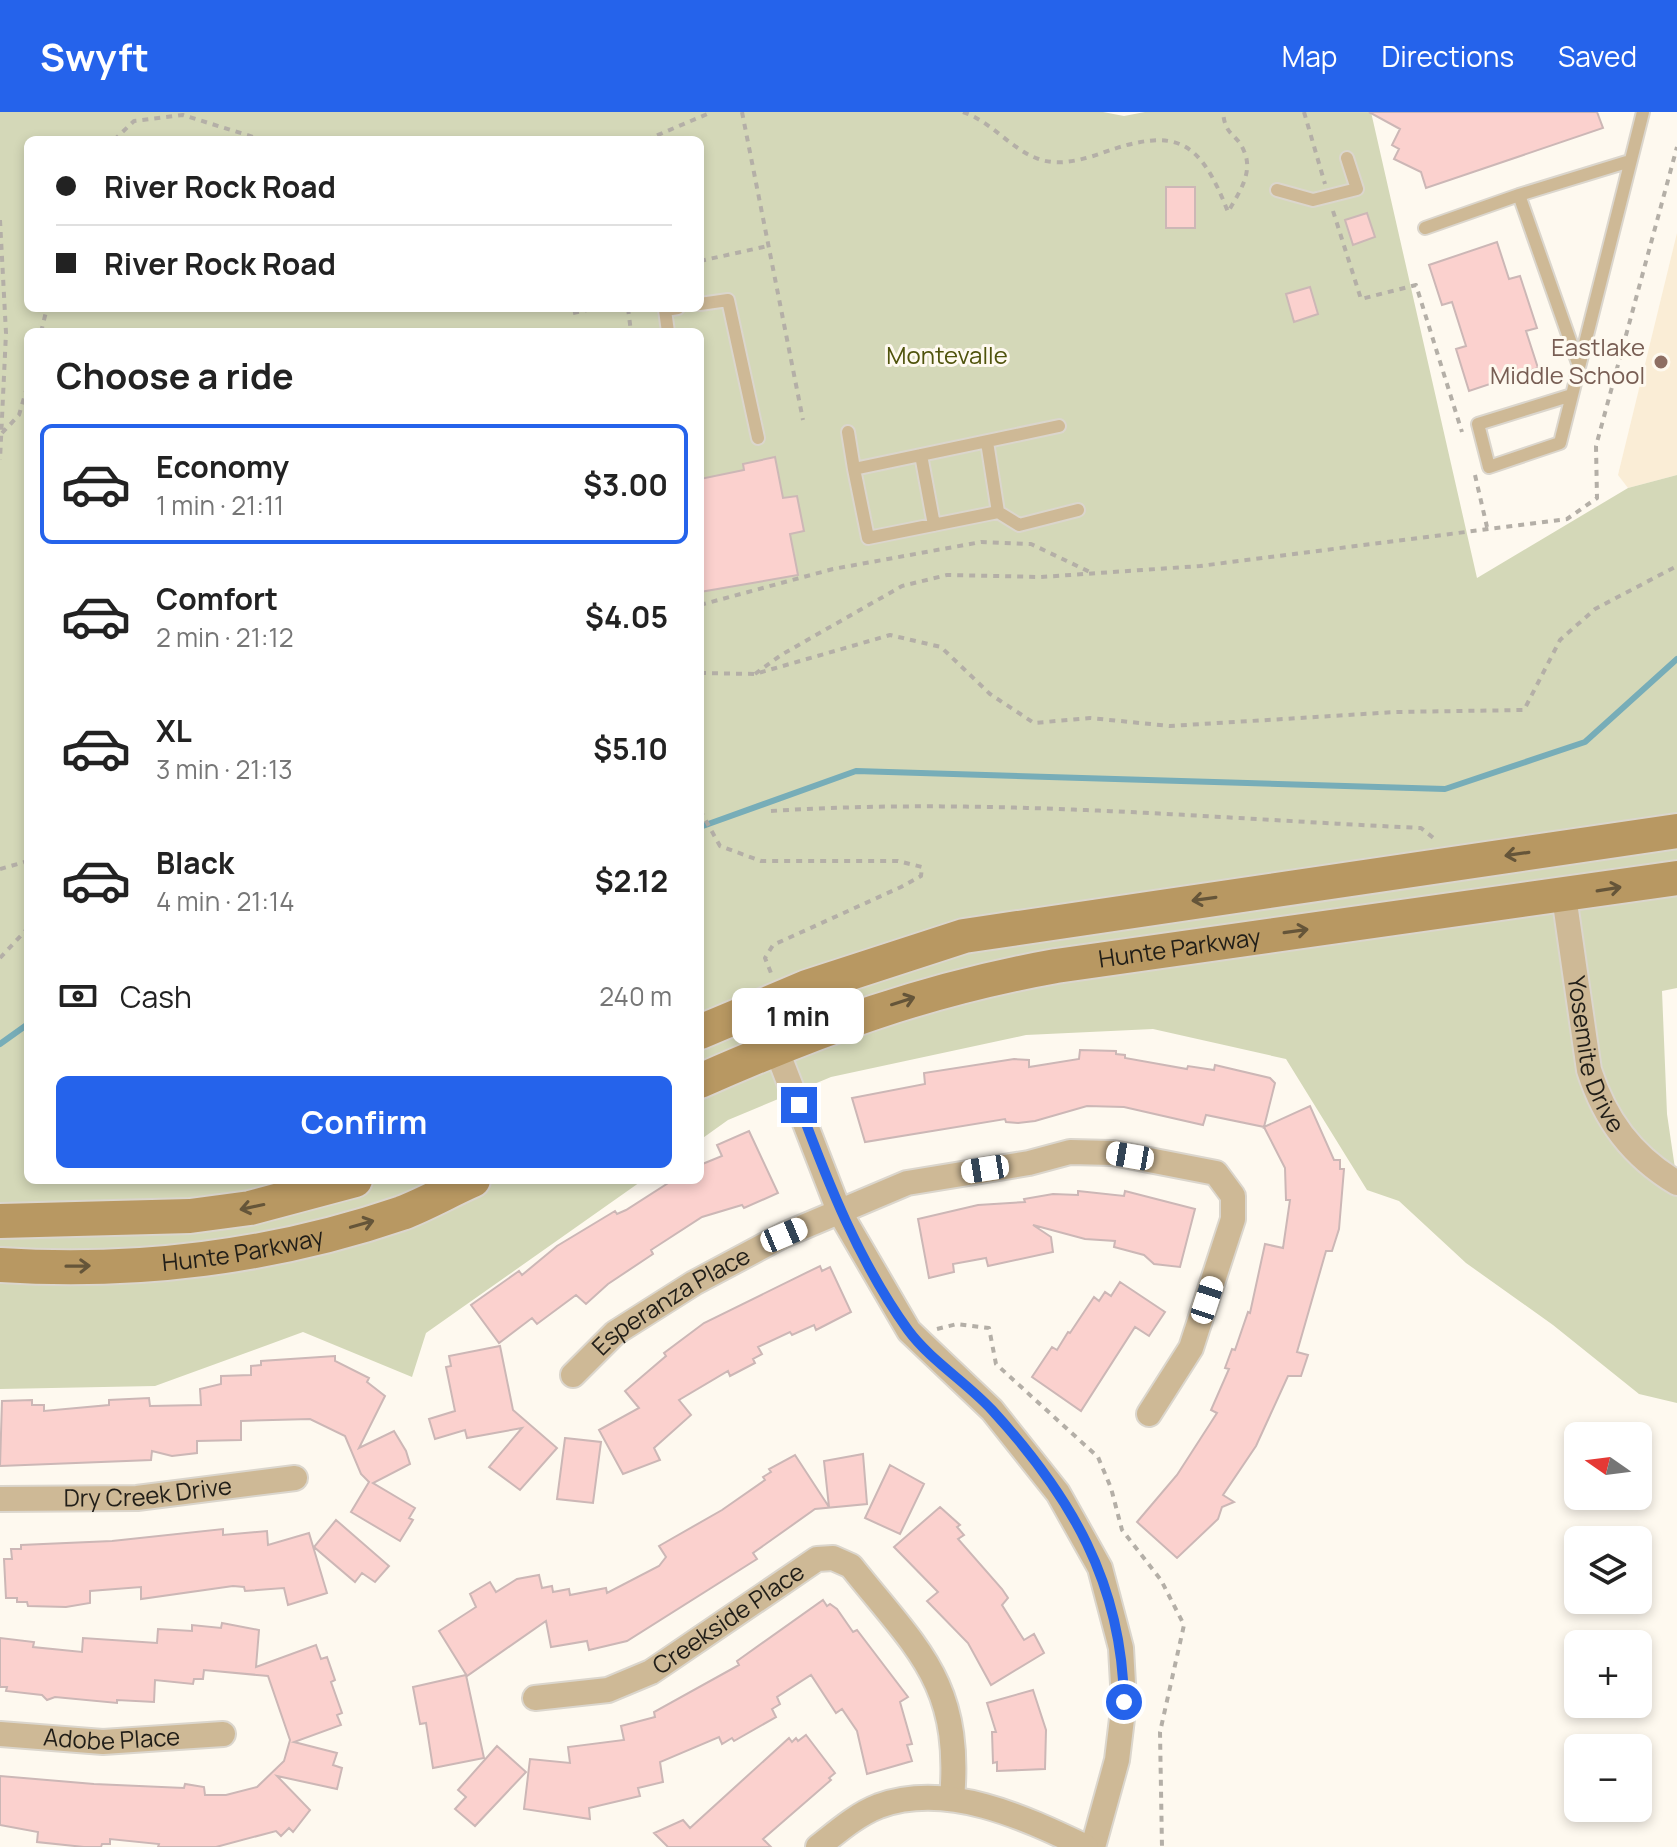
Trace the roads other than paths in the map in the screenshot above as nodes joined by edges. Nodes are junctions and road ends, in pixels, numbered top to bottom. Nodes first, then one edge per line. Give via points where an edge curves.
1 (1643, 112) edge
2 (1347, 158) dead end
3 (1630, 161) junction
4 (1277, 190) dead end
5 (1519, 195) junction
6 (1425, 228) dead end
7 (704, 303) edge
8 (1579, 366) junction
9 (1572, 395) junction
10 (1059, 426) dead end
11 (848, 432) dead end
12 (758, 438) dead end
13 (987, 442) junction
14 (921, 455) junction
15 (854, 469) junction
16 (1078, 510) dead end
17 (998, 512) junction
18 (934, 525) junction
19 (1677, 831) edge
20 (1677, 878) edge
21 (1564, 896) junction
22 (760, 1007) junction
23 (704, 1030) edge
24 (776, 1048) junction
25 (704, 1079) edge
26 (1677, 1183) edge
27 (340, 1184) edge
28 (464, 1184) edge
29 (839, 1211) junction
30 (0, 1221) edge
31 (0, 1265) edge
32 (573, 1375) dead end
33 (1149, 1414) dead end
34 (295, 1478) dead end
35 (0, 1499) edge
36 (535, 1698) dead end
37 (0, 1734) edge
38 (223, 1734) dead end
39 (952, 1799) junction
40 (818, 1847) edge
41 (1086, 1847) edge
42 (1093, 1847) edge

1 - 3 lane
2 - 4 lane via 1357,189 1313,200
3 - 5 lane
3 - 8 lane
5 - 6 lane
5 - 8 lane
7 - 12 lane via 728,300
8 - 9 lane
9 - 9 lane via 1560,443 1489,467 1478,424
10 - 13 lane
11 - 15 lane
13 - 14 lane
13 - 17 lane
14 - 15 lane
14 - 18 lane
15 - 18 lane via 868,538
16 - 17 lane via 1019,525
17 - 18 lane
19 -> 22 main road, Hunte Parkway via 964,936
21 -> 20 main road, Hunte Parkway
24 -> 21 main road, Hunte Parkway via 972,981
21 - 26 street, Yosemite Drive via 1596,1091 1628,1145
22 - 23 main road, Hunte Parkway
22 - 24 street
24 - 25 main road, Hunte Parkway
24 - 29 street
27 -> 30 main road, Hunte Parkway via 250,1208 190,1216
31 -> 28 main road, Hunte Parkway via 149,1264 259,1251 404,1212
29 - 32 street, Esperanza Place via 784,1235 650,1309 615,1333
29 - 33 street, Esperanza Place via 907,1183 1070,1152 1113,1153 1216,1173 1233,1196 1233,1219 1191,1348
29 - 42 street via 909,1331 992,1410 1058,1493 1100,1568 1121,1648 1124,1702 1114,1775
34 - 35 street, Dry Creek Drive via 137,1498
36 - 39 street, Creekside Place via 608,1690 651,1672 817,1559 833,1558 851,1566 939,1683 954,1748
37 - 38 street, Adobe Place via 103,1742
39 - 40 street via 913,1798 877,1807
39 - 41 street

